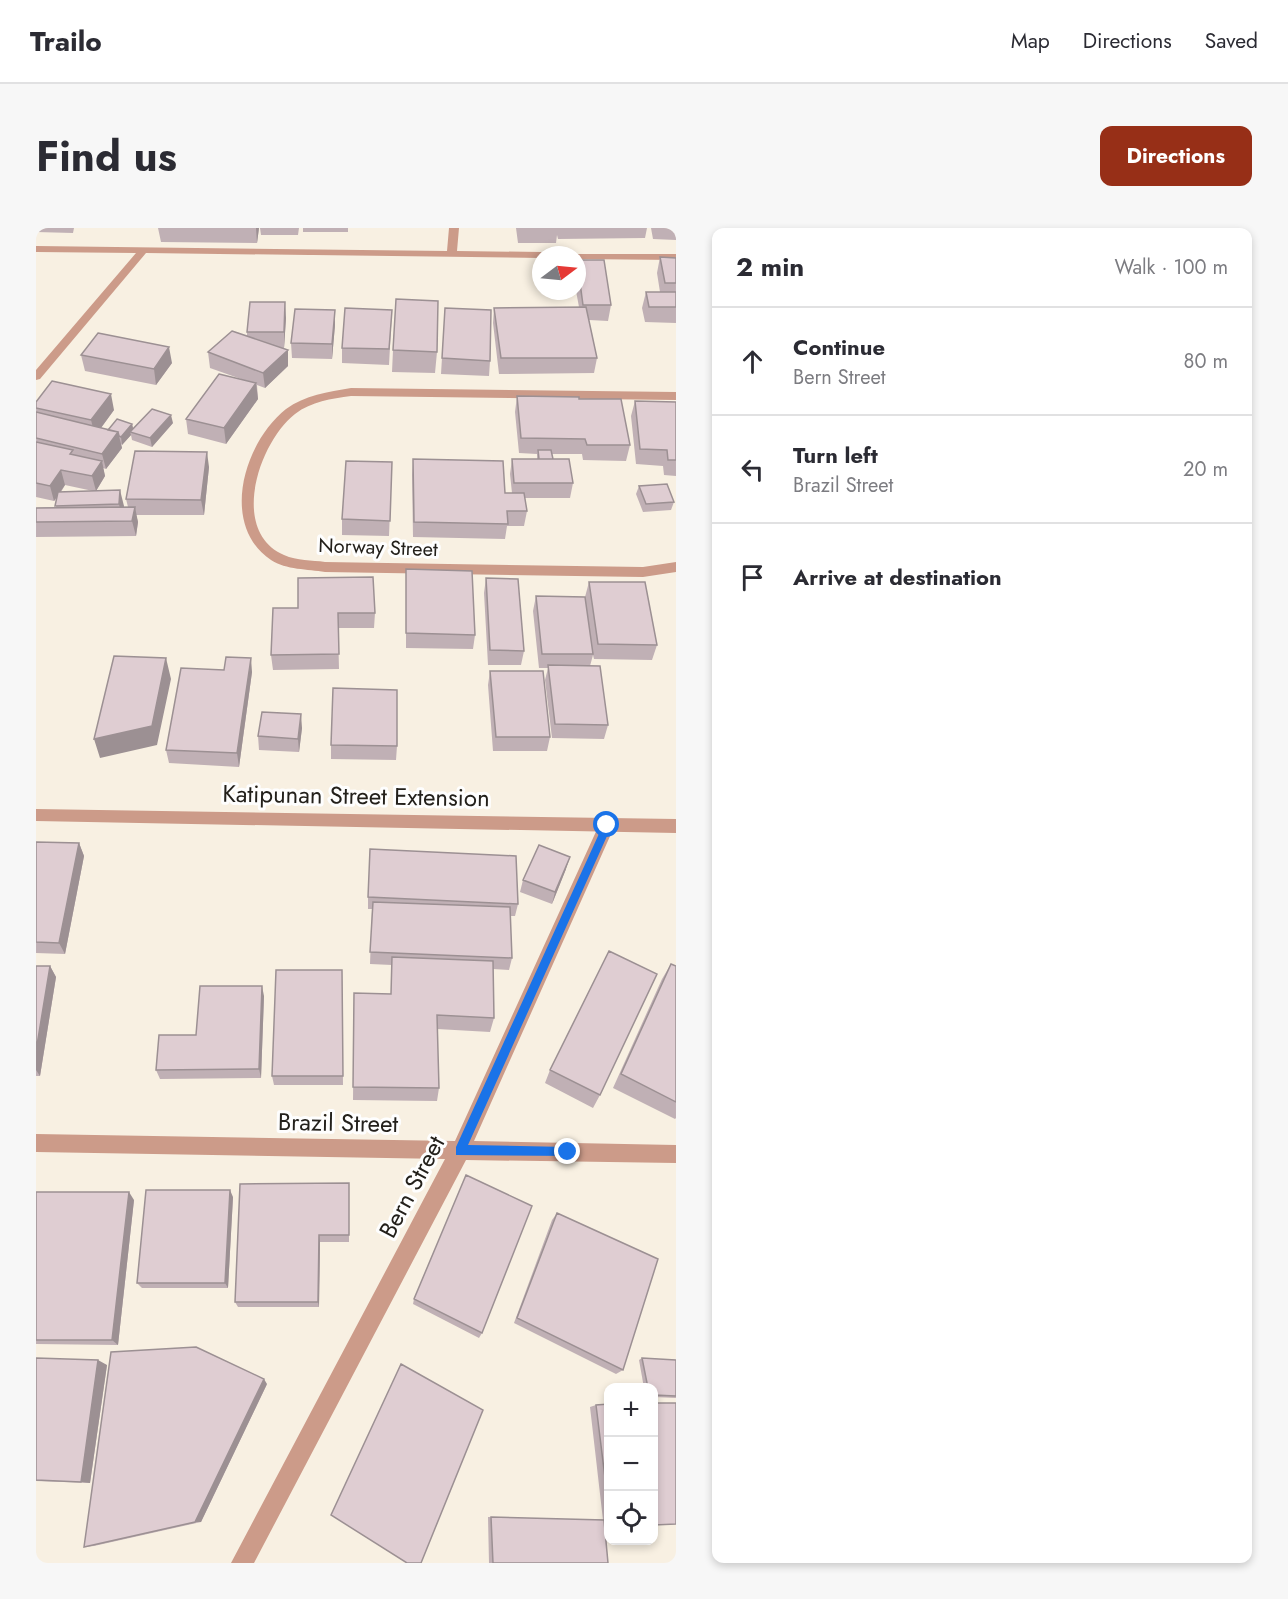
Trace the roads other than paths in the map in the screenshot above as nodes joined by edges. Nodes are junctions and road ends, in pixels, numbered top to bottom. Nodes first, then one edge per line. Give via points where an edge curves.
1 (454, 228) edge
2 (36, 249) edge
3 (143, 251) junction
4 (452, 254) junction
5 (532, 255) edge
6 (586, 256) edge
7 (676, 257) edge
8 (36, 377) edge
9 (676, 396) edge
10 (676, 567) edge
11 (36, 815) edge
12 (607, 825) junction
13 (676, 826) edge
14 (36, 1143) edge
15 (460, 1151) junction
16 (676, 1154) edge
17 (242, 1563) edge

1 - 4 street
2 - 3 street
3 - 4 street
3 - 8 street
4 - 5 street
6 - 7 street
9 - 10 street, Norway Street via 351,392 312,398 290,411 274,428 251,473 244,504 252,530 276,557 324,567 643,572
11 - 12 street, Katipunan Street Extension
12 - 13 street, Katipunan Street Extension
12 - 15 street, Bern Street
14 - 15 street, Brazil Street
15 - 16 street, Brazil Street
15 - 17 street, Bern Street

